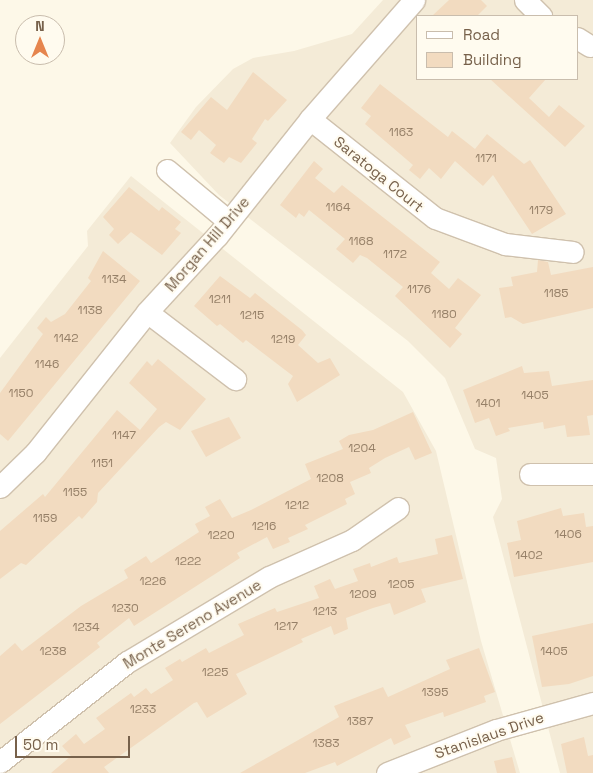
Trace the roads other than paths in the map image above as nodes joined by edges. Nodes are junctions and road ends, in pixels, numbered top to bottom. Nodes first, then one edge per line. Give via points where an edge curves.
1 (414, 0) edge
2 (525, 0) edge
3 (540, 15) edge
4 (310, 119) junction
5 (167, 170) dead end
6 (227, 220) junction
7 (573, 252) dead end
8 (147, 312) junction
9 (235, 378) dead end
10 (530, 474) dead end
11 (593, 474) edge
12 (0, 487) edge
13 (398, 508) dead end
14 (593, 703) edge
15 (0, 762) edge
16 (387, 773) edge

1 - 4 street, Morgan Hill Drive
2 - 3 street
4 - 6 street, Morgan Hill Drive
4 - 7 street, Saratoga Court via 422,211 504,244
5 - 6 street
6 - 8 street, Morgan Hill Drive
8 - 9 street
8 - 12 street, Morgan Hill Drive via 35,453
10 - 11 street
13 - 15 street, Monte Sereno Avenue via 352,540 269,577 127,662
14 - 16 street, Stanislaus Drive via 496,730

